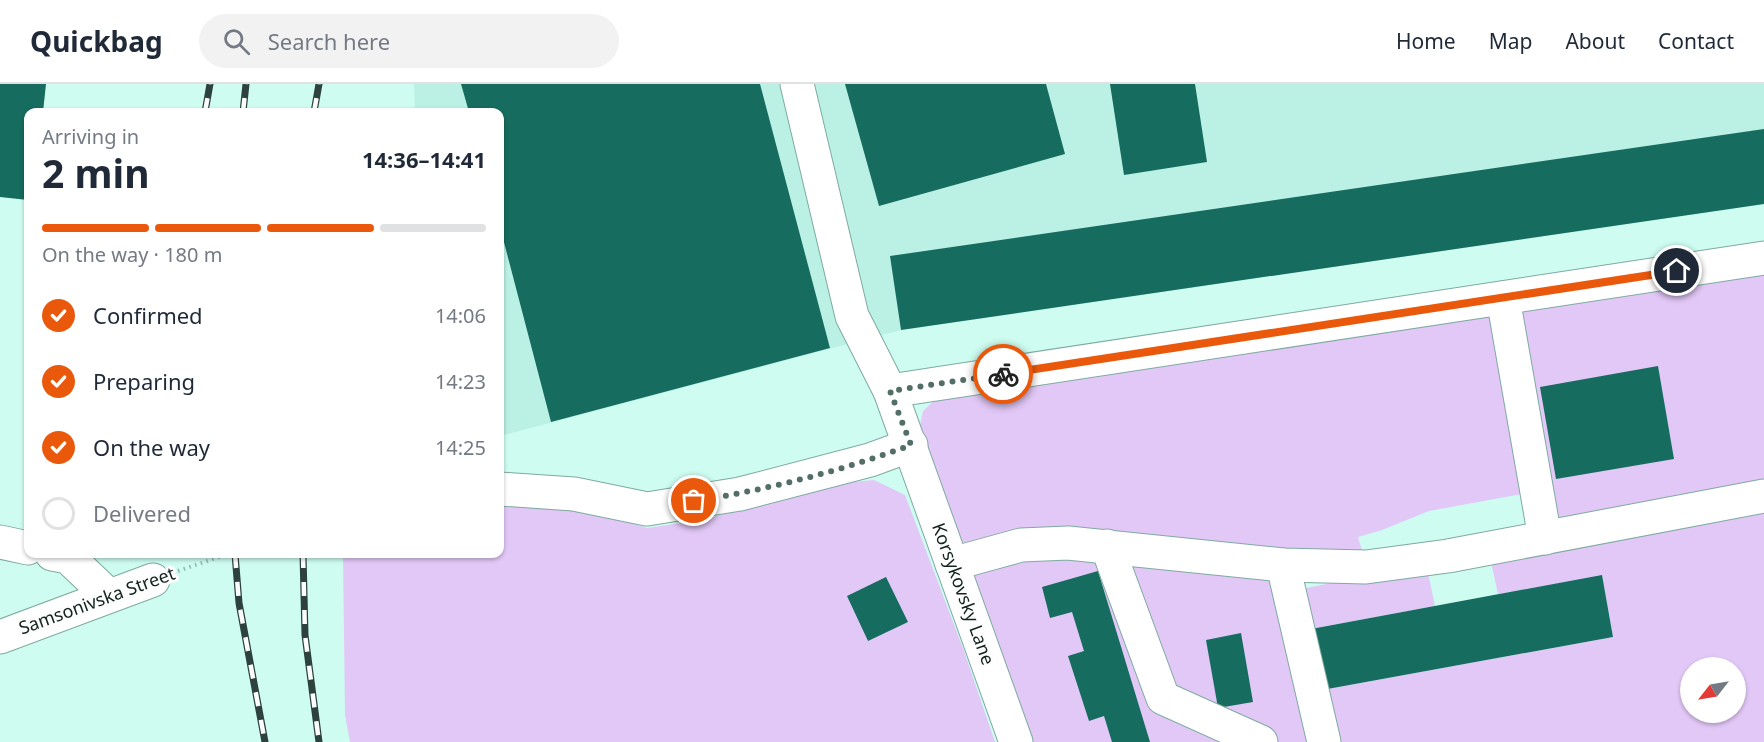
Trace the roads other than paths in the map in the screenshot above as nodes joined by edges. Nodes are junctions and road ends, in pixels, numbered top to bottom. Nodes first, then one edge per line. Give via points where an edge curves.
1 (797, 84) edge
2 (1764, 258) edge
3 (1503, 298) junction
4 (890, 391) junction
5 (911, 445) junction
6 (504, 489) edge
7 (1764, 496) edge
8 (1545, 538) junction
9 (0, 542) edge
10 (1107, 546) junction
11 (24, 547) edge
12 (69, 558) edge
13 (952, 564) junction
14 (1283, 565) junction
15 (153, 580) road end
16 (109, 596) junction
17 (0, 637) edge
18 (1016, 742) edge
19 (1261, 742) edge
20 (1324, 742) edge

1 - 4 street, Korsykovsky Lane via 852,316
2 - 3 street
3 - 4 street
3 - 8 street
4 - 5 street, Korsykovsky Lane
5 - 6 street via 870,460 740,494 647,509 574,494
5 - 13 street, Korsykovsky Lane
7 - 8 street
8 - 14 street via 1366,567
9 - 11 street
10 - 13 street via 1021,545
10 - 14 street
10 - 19 street via 1163,698
12 - 16 street
13 - 18 street, Korsykovsky Lane
14 - 20 street
15 - 16 street, Samsonivska Street
16 - 17 street, Samsonivska Street

